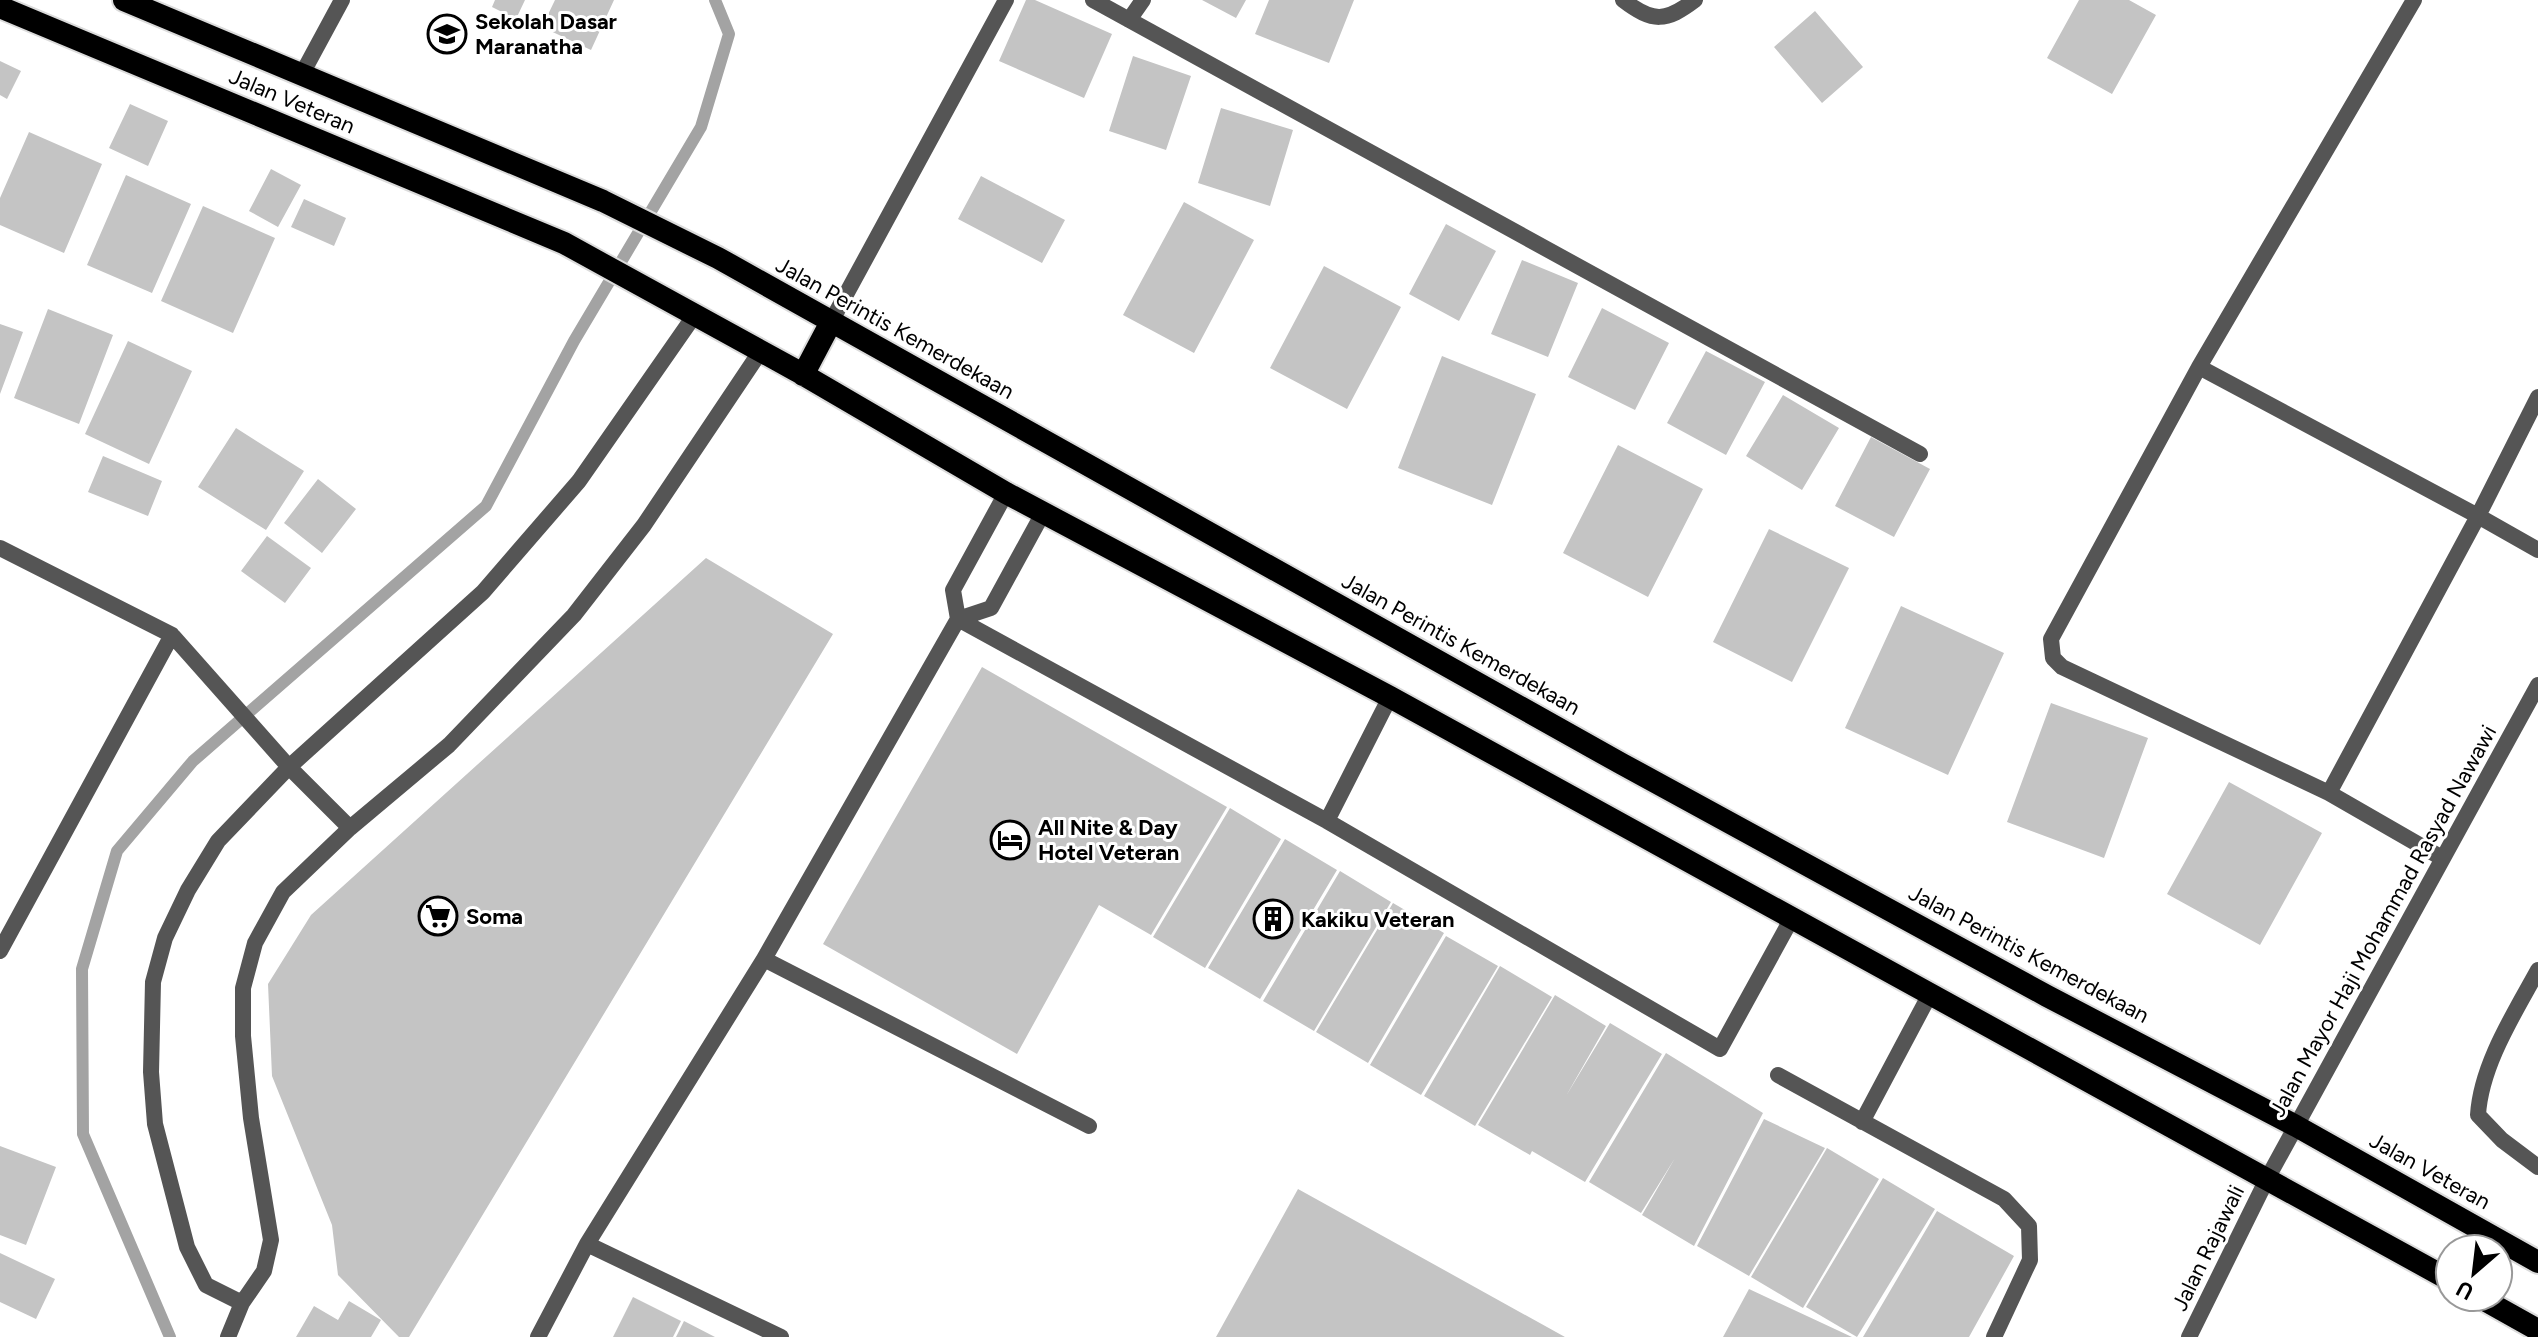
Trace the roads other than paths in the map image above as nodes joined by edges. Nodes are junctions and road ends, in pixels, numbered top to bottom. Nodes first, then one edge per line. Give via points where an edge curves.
1 (124, 0) edge
2 (342, 0) edge
3 (1006, 0) edge
4 (1093, 0) edge
5 (1143, 0) edge
6 (1623, 0) edge
7 (1695, 0) edge
8 (2414, 0) edge
9 (0, 7) edge
10 (1129, 20) junction
11 (302, 74) junction
12 (603, 201) joint
13 (690, 313) junction
14 (831, 322) junction
15 (760, 352) junction
16 (2199, 367) junction
17 (803, 375) junction
18 (2538, 397) edge
19 (1920, 454) dead end
20 (1006, 493) junction
21 (1043, 513) junction
22 (2478, 516) junction
23 (0, 548) edge
24 (2538, 550) edge
25 (958, 619) junction
26 (172, 635) junction
27 (2538, 685) edge
28 (1390, 697) junction
29 (289, 767) junction
30 (2329, 793) junction
31 (1327, 821) junction
32 (350, 828) junction
33 (2442, 858) junction
34 (1792, 918) junction
35 (0, 951) edge
36 (764, 959) junction
37 (2538, 970) edge
38 (1930, 994) junction
39 (1778, 1075) dead end
40 (1862, 1122) junction
41 (1089, 1126) dead end
42 (2296, 1126) junction
43 (2538, 1167) edge
44 (2269, 1180) junction
45 (587, 1244) junction
46 (2538, 1262) edge
47 (2434, 1271) edge
48 (242, 1303) junction
49 (2508, 1313) edge
50 (2538, 1330) edge
51 (228, 1337) edge
52 (538, 1337) edge
53 (781, 1337) edge
54 (1994, 1337) edge
55 (2189, 1337) edge

1 - 11 highway, Jalan Veteran
2 - 11 street
3 - 14 street
4 - 10 street
5 - 10 street
6 - 7 street via 1644,15 1662,19
8 - 16 street
9 - 13 highway, Jalan Veteran via 564,243
10 - 19 street
11 - 12 highway, Jalan Veteran
12 - 14 highway, Jalan Perintis Kemerdekaan
13 - 15 highway, Jalan Veteran
13 - 29 street via 579,481 483,592
14 - 17 highway
14 - 42 highway, Jalan Perintis Kemerdekaan via 1622,764
15 - 17 highway, Jalan Veteran
15 - 32 street via 644,525 574,615 449,745
16 - 22 street
16 - 30 street via 2051,639 2053,658 2062,667
17 - 20 highway, Jalan Veteran
18 - 22 street
20 - 21 highway, Jalan Veteran
20 - 25 street via 953,590
21 - 25 street via 991,608
21 - 28 highway, Jalan Veteran
22 - 24 street
22 - 30 street
23 - 26 street
25 - 31 street
25 - 36 street
26 - 29 street
26 - 35 street
27 - 33 street, Jalan Mayor Haji Mohammad Rasyad Nawawi
28 - 31 street
28 - 34 highway, Jalan Veteran
29 - 32 street
29 - 48 street via 218,841 165,938 153,982 155,1124 187,1247 206,1285
30 - 33 street
31 - 34 street via 1720,1049
32 - 48 street via 283,892 255,943 243,988 251,1118 271,1240 264,1271
33 - 42 street, Jalan Mayor Haji Mohammad Rasyad Nawawi
34 - 38 highway, Jalan Veteran
36 - 41 street
36 - 45 street
37 - 43 street via 2479,1091 2478,1115
38 - 40 street
38 - 44 highway, Jalan Veteran
39 - 40 street
40 - 54 street via 2004,1199 2029,1226 2030,1260
42 - 44 street, Jalan Mayor Haji Mohammad Rasyad Nawawi
42 - 46 highway, Jalan Veteran
44 - 47 highway
44 - 55 street, Jalan Rajawali
45 - 52 street
45 - 53 street
48 - 51 street
49 - 50 highway

